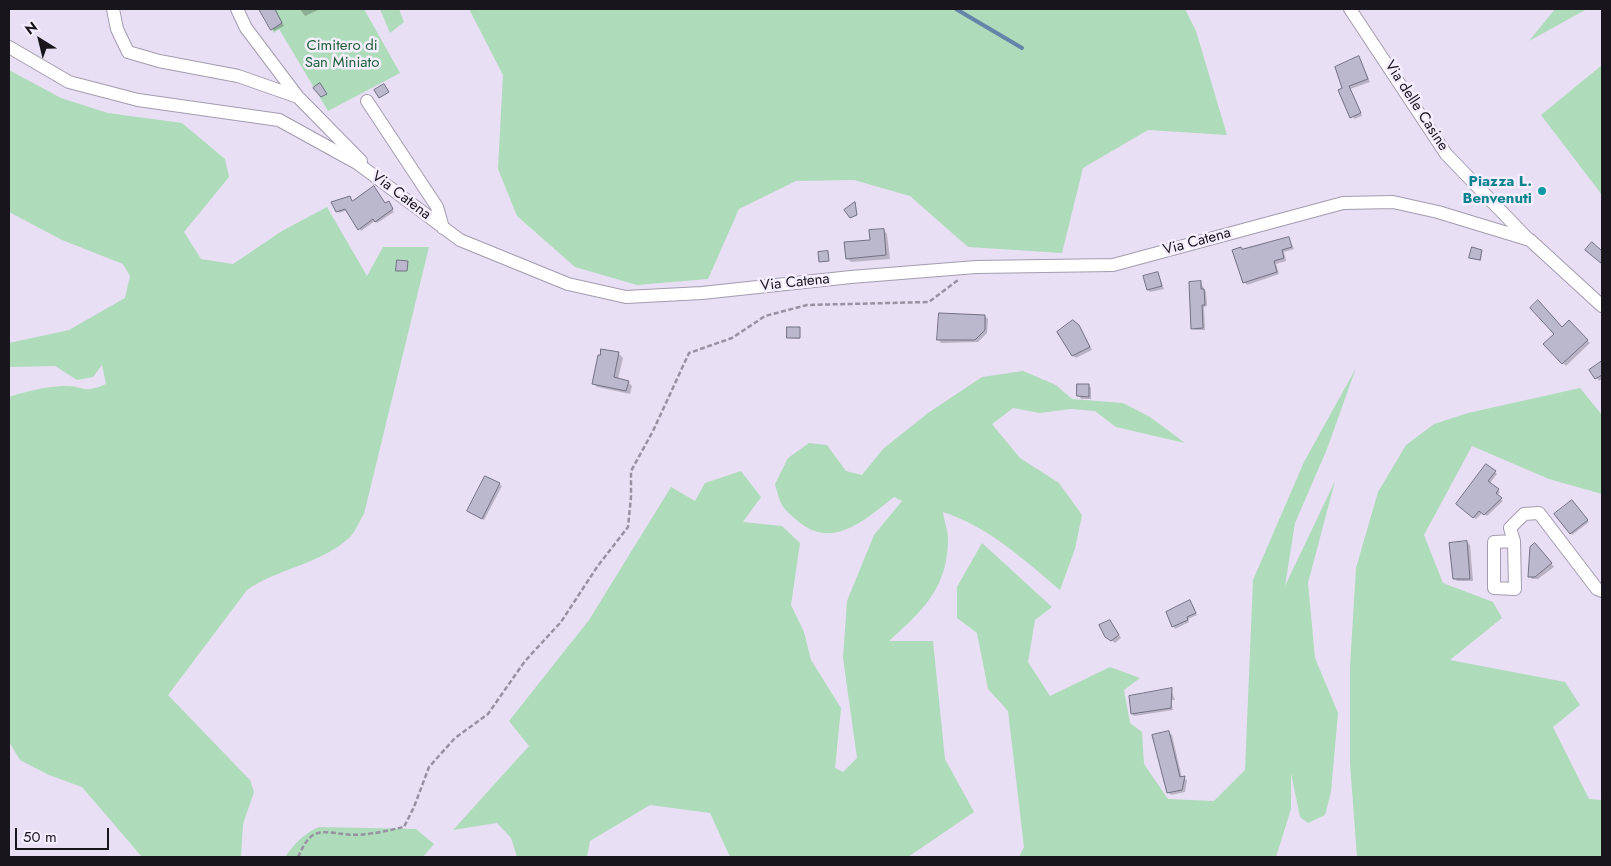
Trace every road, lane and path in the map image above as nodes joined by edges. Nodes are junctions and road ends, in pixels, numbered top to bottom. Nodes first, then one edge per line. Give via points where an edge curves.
1 (113, 9) edge
2 (237, 9) edge
3 (1350, 9) edge
4 (9, 47) edge
5 (298, 97) junction
6 (367, 101) dead end
7 (380, 180) junction
8 (443, 228) junction
9 (1530, 240) junction
10 (976, 267) junction
11 (1602, 306) edge
12 (1514, 541) dead end
13 (1602, 591) edge
14 (298, 857) edge

1 - 5 street via 117,29 128,52 238,76
2 - 5 street via 246,28
3 - 9 street, Via delle Casine via 1446,154
4 - 7 street, Via Catena via 69,82 138,100 279,120 357,163
5 - 7 street
6 - 8 street via 437,207
7 - 8 street, Via Catena
8 - 10 street, Via Catena via 460,240 568,284 626,297 702,293
9 - 10 street, Via Catena via 1394,202 1343,203 1113,265
9 - 11 street, Via Catena
10 - 14 path via 929,302 808,305 765,316 732,338 689,353 654,431 631,471 628,527 561,622 525,661 488,714 455,738 429,767 404,827 375,834 314,834 304,843
12 - 13 street via 1510,528 1524,514 1540,513 1597,589

